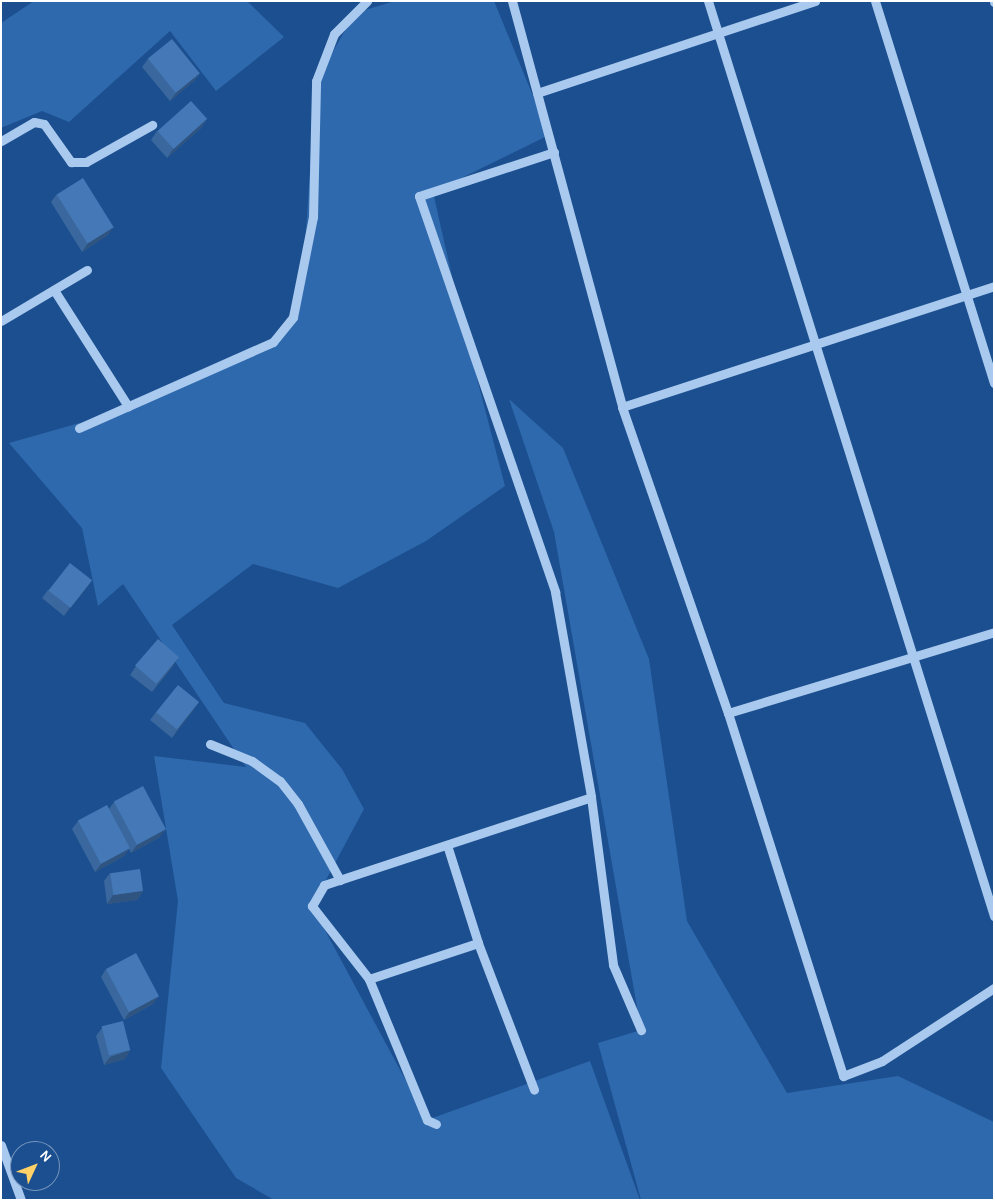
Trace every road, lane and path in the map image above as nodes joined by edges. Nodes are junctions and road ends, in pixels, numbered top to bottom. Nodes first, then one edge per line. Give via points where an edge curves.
1 (367, 1) edge
2 (512, 1) edge
3 (708, 1) edge
4 (815, 1) edge
5 (875, 1) edge
6 (718, 33) junction
7 (537, 93) junction
8 (152, 124) dead end
9 (1, 140) edge
10 (554, 152) junction
11 (87, 270) dead end
12 (994, 286) edge
13 (54, 290) junction
14 (966, 294) junction
15 (1, 321) edge
16 (815, 343) junction
17 (994, 383) edge
18 (128, 406) junction
19 (622, 407) junction
20 (79, 428) dead end
21 (994, 632) edge
22 (913, 657) junction
23 (728, 713) junction
24 (210, 744) dead end
25 (591, 797) junction
26 (447, 845) junction
27 (340, 880) junction
28 (994, 916) edge
29 (478, 944) junction
30 (369, 979) junction
31 (994, 988) edge
32 (641, 1030) dead end
33 (534, 1090) dead end
34 (436, 1124) dead end
35 (1, 1145) edge
36 (21, 1200) edge

1 - 18 street via 334,34 316,81 313,217 293,317 273,342
2 - 7 street
3 - 6 street
4 - 6 street
5 - 14 street
6 - 7 street
6 - 16 street
7 - 10 street
8 - 9 street via 86,162 71,162 44,124 34,122
10 - 19 street
10 - 25 street via 419,196 554,592
11 - 13 street
12 - 14 street
13 - 15 street
13 - 18 street
14 - 16 street
14 - 17 street
16 - 19 street
16 - 22 street
18 - 20 street
19 - 23 street
21 - 22 street
22 - 23 street
22 - 28 street
23 - 31 street via 843,1076 882,1061
24 - 27 street via 252,761 280,781 298,804
25 - 26 street
25 - 32 street via 613,965
26 - 27 street
26 - 29 street
27 - 30 street via 324,885 312,906
29 - 30 street
29 - 33 street
30 - 34 street via 427,1120
35 - 36 street

